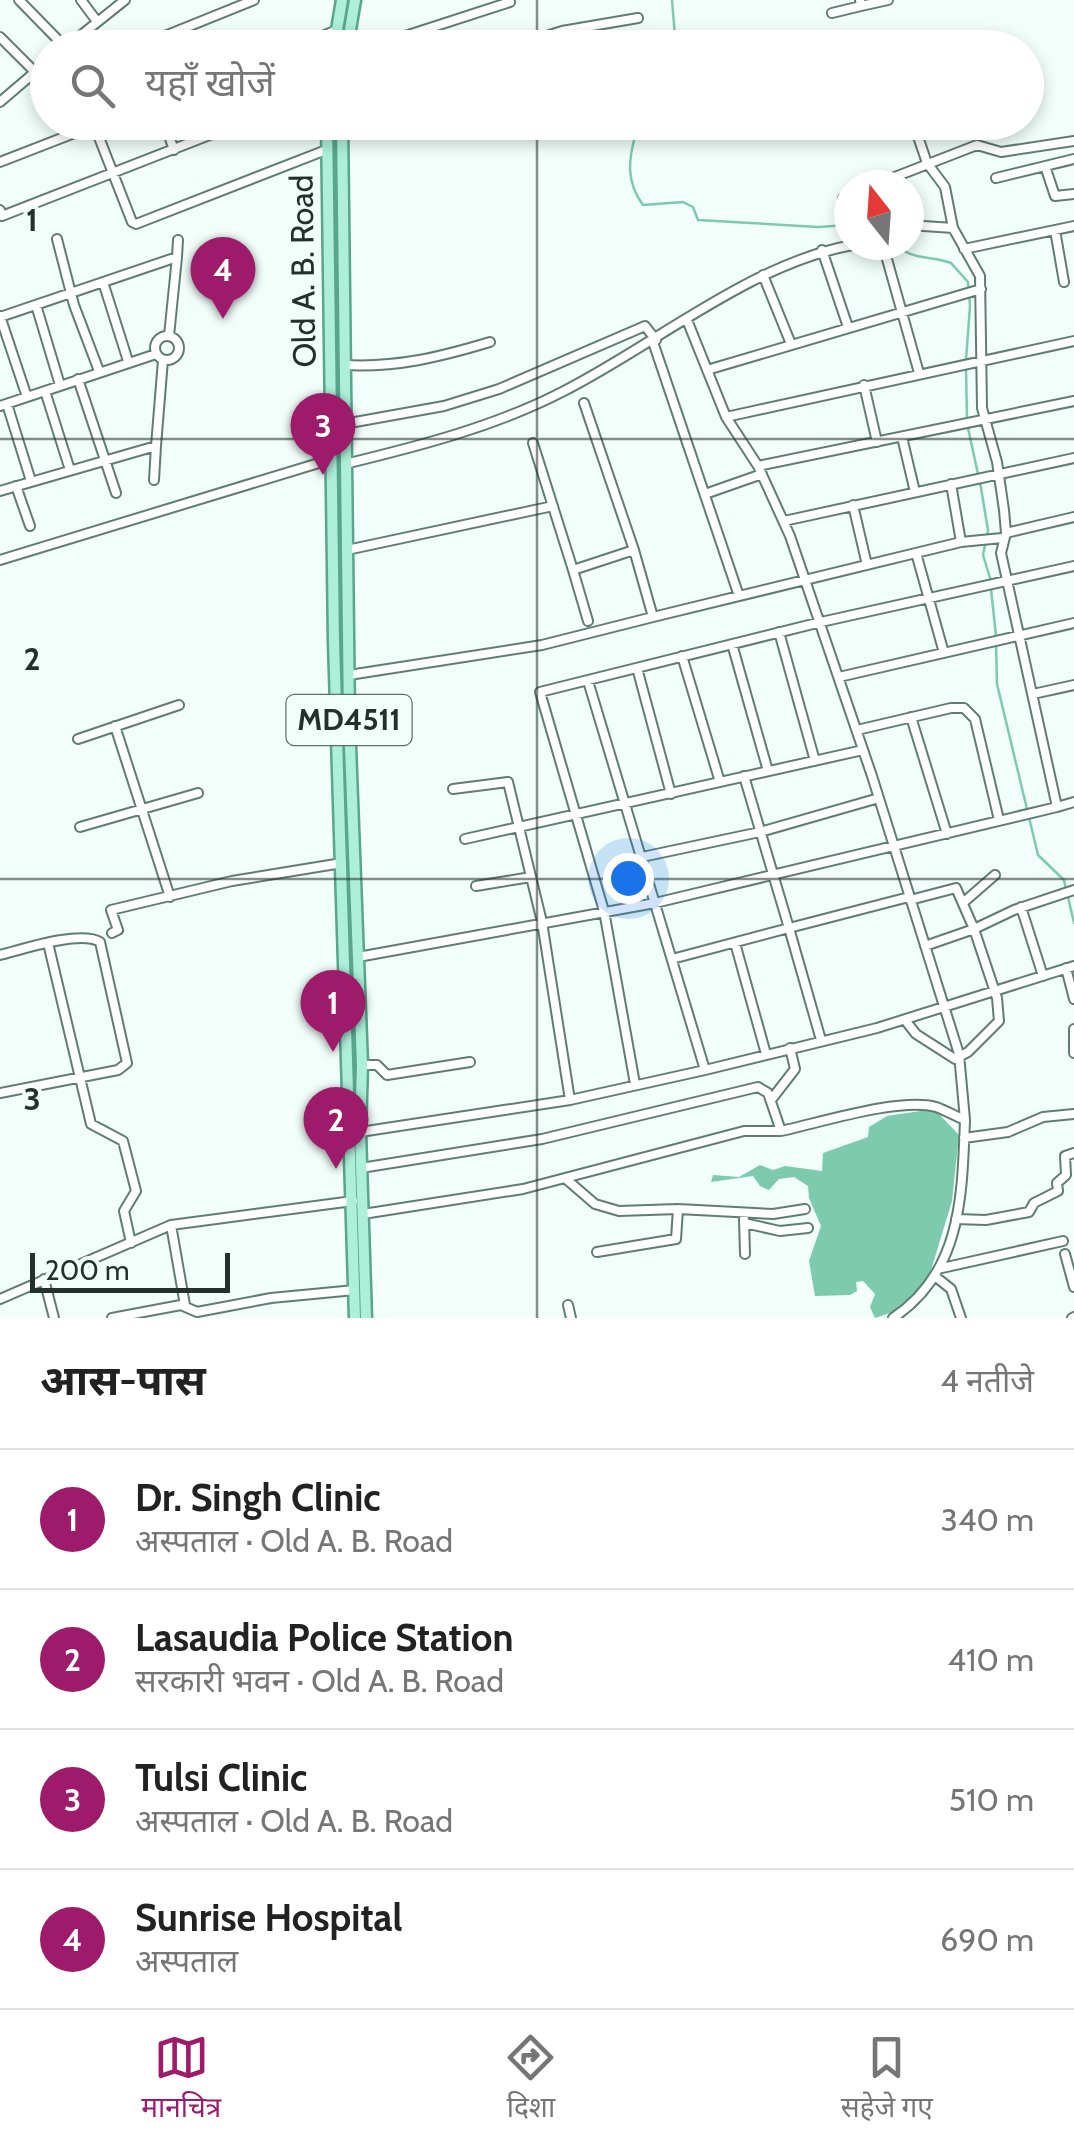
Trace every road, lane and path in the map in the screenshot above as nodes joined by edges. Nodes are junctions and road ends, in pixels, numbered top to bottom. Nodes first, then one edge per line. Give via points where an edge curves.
1 (19, 0) edge
2 (82, 0) edge
3 (105, 0) edge
4 (124, 0) edge
5 (254, 0) edge
6 (342, 0) edge
7 (355, 0) edge
8 (888, 0) edge
9 (510, 2) edge
10 (860, 3) edge
11 (112, 10) junction
12 (832, 13) dead end
13 (638, 18) dead end
14 (96, 20) junction
15 (48, 30) edge
16 (85, 30) edge
17 (180, 30) edge
18 (337, 30) edge
19 (350, 30) edge
20 (424, 30) edge
21 (573, 30) edge
22 (0, 37) edge
23 (30, 67) edge
24 (30, 76) edge
25 (2, 96) edge
26 (56, 140) edge
27 (102, 140) edge
28 (170, 140) edge
29 (199, 140) edge
30 (326, 140) edge
31 (342, 140) edge
32 (919, 140) edge
33 (1074, 141) edge
34 (174, 150) junction
35 (326, 150) junction
36 (1074, 159) edge
37 (0, 162) edge
38 (927, 163) junction
39 (1045, 166) junction
40 (914, 170) edge
41 (114, 174) junction
42 (996, 178) dead end
43 (326, 194) junction
44 (1074, 194) edge
45 (341, 195) junction
46 (0, 210) edge
47 (924, 226) edge
48 (1074, 226) edge
49 (954, 228) junction
50 (1056, 230) junction
51 (57, 238) dead end
52 (178, 240) dead end
53 (834, 248) edge
54 (964, 249) junction
55 (822, 250) junction
56 (176, 257) junction
57 (887, 260) edge
58 (762, 275) junction
59 (103, 282) junction
60 (1064, 282) dead end
61 (972, 291) junction
62 (71, 293) junction
63 (36, 305) junction
64 (902, 311) junction
65 (0, 317) edge
66 (687, 320) junction
67 (848, 327) junction
68 (169, 336) junction
69 (655, 341) junction
70 (1074, 341) edge
71 (490, 342) dead end
72 (791, 344) junction
73 (160, 357) junction
74 (128, 360) junction
75 (975, 361) junction
76 (344, 365) junction
77 (707, 370) junction
78 (99, 372) junction
79 (920, 373) junction
80 (78, 379) junction
81 (60, 385) junction
82 (864, 385) junction
83 (45, 391) junction
84 (27, 397) junction
85 (1074, 401) edge
86 (584, 403) dead end
87 (3, 405) edge
88 (726, 417) junction
89 (986, 420) junction
90 (344, 424) junction
91 (902, 437) junction
92 (877, 442) junction
93 (533, 443) dead end
94 (156, 446) junction
95 (1074, 458) edge
96 (332, 459) junction
97 (104, 460) junction
98 (345, 464) junction
99 (70, 470) junction
100 (760, 470) junction
101 (994, 474) junction
102 (154, 480) dead end
103 (31, 481) junction
104 (951, 484) junction
105 (16, 486) junction
106 (0, 491) edge
107 (914, 492) junction
108 (116, 494) dead end
109 (704, 494) junction
110 (552, 506) junction
111 (853, 506) junction
112 (1074, 517) edge
113 (784, 521) junction
114 (30, 526) dead end
115 (1004, 536) junction
116 (961, 542) junction
117 (346, 550) junction
118 (634, 550) junction
119 (916, 553) junction
120 (0, 560) edge
121 (867, 565) junction
122 (1074, 566) edge
123 (573, 570) junction
124 (805, 579) junction
125 (1002, 581) junction
126 (739, 596) junction
127 (928, 598) junction
128 (653, 617) junction
129 (588, 621) dead end
130 (821, 622) junction
131 (1074, 624) edge
132 (779, 632) junction
133 (1019, 636) junction
134 (732, 644) junction
135 (944, 653) junction
136 (682, 656) junction
137 (637, 668) junction
138 (349, 675) junction
139 (839, 677) junction
140 (588, 681) junction
141 (1074, 685) edge
142 (1033, 694) junction
143 (179, 705) dead end
144 (911, 717) junction
145 (115, 726) junction
146 (857, 730) junction
147 (78, 739) dead end
148 (864, 750) junction
149 (815, 761) junction
150 (768, 771) junction
151 (744, 776) junction
152 (720, 782) junction
153 (453, 790) dead end
154 (198, 793) dead end
155 (671, 794) junction
156 (879, 798) junction
157 (1074, 802) edge
158 (625, 805) junction
159 (1057, 807) junction
160 (141, 808) junction
161 (576, 815) junction
162 (999, 820) junction
163 (80, 827) dead end
164 (520, 828) junction
165 (760, 832) junction
166 (947, 834) junction
167 (464, 839) dead end
168 (893, 847) junction
169 (642, 857) junction
170 (342, 863) junction
171 (772, 874) junction
172 (995, 874) dead end
173 (531, 876) junction
174 (476, 886) dead end
175 (1074, 890) edge
176 (170, 898) junction
177 (910, 898) junction
178 (964, 902) junction
179 (655, 903) junction
180 (1022, 907) junction
181 (604, 911) junction
182 (542, 922) junction
183 (790, 928) junction
184 (974, 930) junction
185 (112, 933) dead end
186 (48, 943) junction
187 (735, 944) junction
188 (925, 946) junction
189 (0, 955) edge
190 (358, 958) junction
191 (672, 959) junction
192 (1070, 967) edge
193 (1043, 976) junction
194 (994, 992) junction
195 (1074, 999) edge
196 (945, 1008) junction
197 (905, 1020) junction
198 (1074, 1029) edge
199 (821, 1040) junction
200 (790, 1048) junction
201 (1074, 1053) edge
202 (766, 1054) junction
203 (960, 1057) junction
204 (470, 1062) dead end
205 (362, 1064) junction
206 (705, 1070) junction
207 (80, 1077) junction
208 (636, 1084) junction
209 (0, 1093) edge
210 (570, 1100) junction
211 (771, 1100) junction
212 (1074, 1114) edge
213 (964, 1120) junction
214 (781, 1131) junction
215 (360, 1132) junction
216 (964, 1138) junction
217 (1074, 1153) edge
218 (361, 1168) junction
219 (566, 1179) junction
220 (353, 1201) junction
221 (678, 1209) junction
222 (805, 1209) dead end
223 (362, 1214) junction
224 (744, 1219) junction
225 (956, 1219) junction
226 (171, 1225) junction
227 (808, 1228) dead end
228 (1062, 1242) dead end
229 (131, 1243) junction
230 (597, 1252) dead end
231 (745, 1254) dead end
232 (1065, 1254) dead end
233 (939, 1273) junction
234 (44, 1279) junction
235 (1074, 1287) edge
236 (355, 1290) junction
237 (0, 1299) edge
238 (186, 1304) junction
239 (568, 1306) dead end
240 (197, 1315) edge
241 (54, 1318) edge
242 (112, 1318) edge
243 (356, 1318) edge
244 (366, 1318) edge
245 (571, 1318) edge
246 (893, 1318) edge
247 (961, 1318) edge

1 - 15 street
2 - 14 street
3 - 11 street
4 - 11 street
5 - 17 street
6 - 18 main road
7 - 19 main road
8 - 10 street
9 - 20 street
10 - 12 street
11 - 14 street
13 - 21 street
14 - 16 street
22 - 23 street
24 - 25 street
26 - 37 street
27 - 41 street
28 - 34 street
29 - 34 street
30 - 35 main road, Old A. B. Road / MD4511
31 - 45 main road, Old A. B. Road / MD4511
32 - 38 street
33 - 38 street via 1001,152 977,145
34 - 41 street
35 - 41 street via 136,224
35 - 43 main road, Old A. B. Road / MD4511
36 - 39 street
38 - 40 street
38 - 49 street via 945,187
39 - 42 street
39 - 44 street via 1055,196
41 - 46 street via 2,216
43 - 45 main road
43 - 96 main road, Old A. B. Road / MD4511
45 - 76 main road, Old A. B. Road / MD4511
47 - 49 street
48 - 50 street
49 - 54 street
50 - 54 street
50 - 60 street
51 - 62 street
52 - 56 street
53 - 55 street
54 - 61 street via 976,264
55 - 58 street
55 - 67 street
56 - 59 street
56 - 68 street
57 - 64 street
58 - 66 street
58 - 72 street
59 - 62 street
59 - 74 street
61 - 64 street
61 - 75 street
62 - 63 street
62 - 78 street
63 - 65 street
63 - 81 street
64 - 67 street
64 - 79 street
65 - 84 street
66 - 69 street
66 - 77 street
67 - 72 street
68 - 73 street via 157,340
68 - 73 street via 179,350 174,358
69 - 90 street via 645,326 499,389
69 - 98 street via 526,408
69 - 109 street
70 - 75 street
71 - 76 street via 412,364
72 - 77 street
73 - 74 street
73 - 94 street
74 - 78 street
75 - 79 street
75 - 89 street
76 - 90 main road, Old A. B. Road / MD4511
77 - 88 street
78 - 80 street
79 - 82 street
80 - 81 street
80 - 97 street
81 - 83 street
82 - 88 street
82 - 92 street
83 - 84 street
83 - 99 street
84 - 87 street
85 - 89 street
86 - 118 street
87 - 103 street
88 - 100 street
89 - 91 street
89 - 101 street
90 - 98 main road, Old A. B. Road / MD4511
91 - 92 street
91 - 107 street
92 - 100 street
93 - 110 street
94 - 97 street
94 - 102 street
95 - 101 street
96 - 120 street
96 - 170 main road, Old A. B. Road / MD4511
97 - 99 street
97 - 108 street
98 - 117 main road, Old A. B. Road / MD4511
99 - 103 street
100 - 109 street
100 - 113 street
101 - 104 street
101 - 115 street
103 - 105 street
104 - 107 street
104 - 116 street
105 - 106 street
105 - 114 street
107 - 111 street
109 - 126 street
110 - 117 street
110 - 123 street
111 - 113 street
111 - 121 street
112 - 115 street
113 - 124 street
115 - 116 street
115 - 125 street
116 - 119 street
117 - 138 main road, Old A. B. Road / MD4511
118 - 123 street
118 - 128 street
119 - 121 street
119 - 127 street
121 - 124 street
122 - 125 street
123 - 129 street
124 - 126 street
124 - 130 street
125 - 127 street
125 - 133 street
126 - 128 street
127 - 130 street
127 - 135 street
128 - 138 street via 542,645
130 - 132 street
130 - 139 street
131 - 133 street
132 - 134 street
132 - 149 street
133 - 135 street
133 - 142 street
134 - 136 street
134 - 150 street
135 - 139 street
136 - 137 street
136 - 152 street
137 - 140 street
137 - 155 street
138 - 190 main road, Old A. B. Road / MD4511
139 - 146 street
140 - 158 street
140 - 161 street via 540,692
141 - 142 street
142 - 159 street
143 - 145 street
144 - 146 street
144 - 162 street via 951,708 970,712
144 - 166 street
145 - 147 street
145 - 160 street
146 - 148 street
148 - 149 street
148 - 156 street
149 - 150 street
150 - 151 street
151 - 152 street
151 - 165 street
152 - 155 street
153 - 164 street via 508,782
154 - 160 street
155 - 158 street
156 - 165 street
156 - 168 street
157 - 159 street
158 - 161 street
158 - 169 street
159 - 162 street
160 - 163 street
160 - 176 street
161 - 164 street
161 - 181 street
162 - 166 street
164 - 167 street
164 - 173 street
165 - 169 street
165 - 171 street
166 - 168 street
168 - 171 street
168 - 177 street
169 - 179 street
170 - 176 street
170 - 220 main road, Old A. B. Road / MD4511
171 - 179 street
171 - 183 street
172 - 178 street
173 - 174 street
173 - 182 street
175 - 180 street
176 - 185 street via 111,910 118,930
177 - 178 street via 956,888
177 - 183 street
177 - 188 street
178 - 184 street
179 - 181 street
179 - 191 street
180 - 184 street
180 - 193 street
181 - 182 street
181 - 208 street
182 - 190 street
182 - 210 street
183 - 187 street
183 - 199 street
184 - 188 street
184 - 194 street
186 - 189 street
186 - 207 street
186 - 207 street via 91,937 100,942 127,1063
187 - 191 street
187 - 202 street
188 - 196 street
190 - 205 main road, Old A. B. Road / MD4511
191 - 206 street
192 - 193 street
192 - 195 street
193 - 194 street
194 - 196 street
194 - 203 street via 999,1021
196 - 197 street
196 - 203 street
197 - 199 street
197 - 203 street via 916,1034
198 - 201 street
199 - 200 street
200 - 202 street
200 - 211 street via 795,1068
202 - 206 street
203 - 213 street
204 - 205 street via 387,1074
205 - 215 main road, Old A. B. Road / MD4511
206 - 208 street
207 - 209 street
207 - 229 street via 92,1124 118,1137 126,1150 136,1191 124,1210
208 - 210 street
210 - 215 street
211 - 214 street
211 - 218 street via 758,1087 542,1139
212 - 216 street
213 - 214 street via 911,1105
213 - 216 street
214 - 219 street via 744,1131
215 - 218 main road, Old A. B. Road / MD4511
216 - 225 street
217 - 225 street via 1064,1156 1066,1175 1058,1191 1028,1212
218 - 223 main road, Old A. B. Road / MD4511
219 - 221 street via 608,1210
219 - 223 street
220 - 226 street
220 - 236 main road, Old A. B. Road / MD4511
221 - 224 street
221 - 230 street via 676,1238
222 - 224 street
223 - 244 main road, Old A. B. Road / MD4511
224 - 227 street via 780,1230
224 - 231 street
225 - 233 street
226 - 229 street
226 - 238 street
228 - 233 street
229 - 234 street
232 - 235 street
233 - 246 street via 922,1297
233 - 247 street
234 - 237 street
234 - 241 street
236 - 240 street via 271,1298
236 - 243 main road, Old A. B. Road / MD4511
238 - 240 street
238 - 242 street
239 - 245 street

